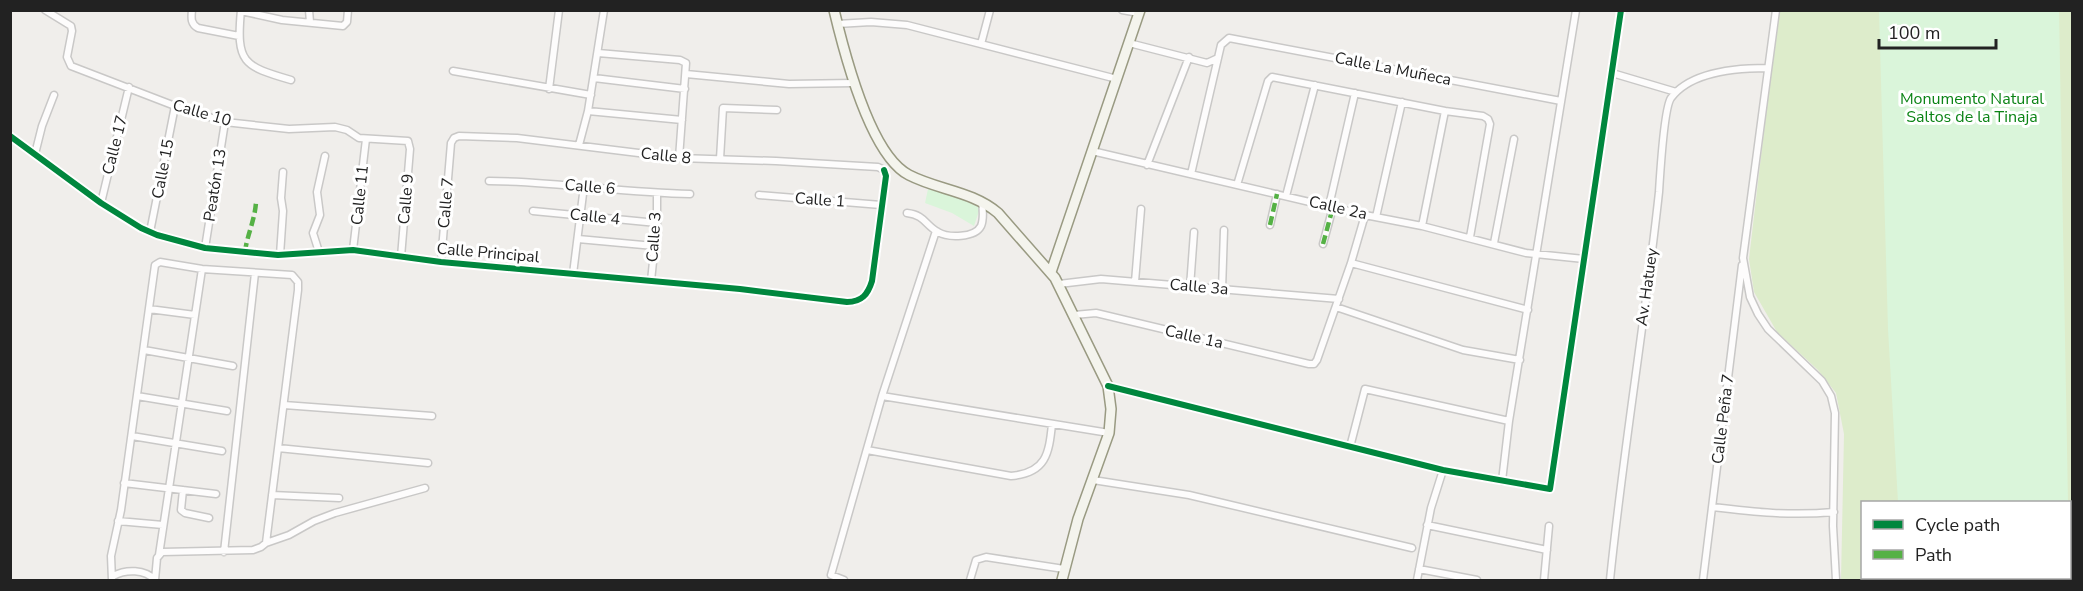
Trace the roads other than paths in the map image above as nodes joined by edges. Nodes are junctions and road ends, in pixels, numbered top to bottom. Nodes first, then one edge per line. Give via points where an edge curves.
1 (45, 10) edge
2 (192, 10) edge
3 (309, 10) edge
4 (348, 10) edge
5 (559, 10) edge
6 (604, 10) edge
7 (834, 10) edge
8 (990, 10) edge
9 (1122, 10) edge
10 (1576, 10) edge
11 (1621, 10) edge
12 (1776, 10) edge
13 (242, 11) edge
14 (1139, 12) edge
15 (310, 22) junction
16 (837, 24) junction
17 (239, 36) junction
18 (1129, 43) junction
19 (981, 44) junction
20 (598, 53) junction
21 (1189, 57) junction
22 (1219, 58) junction
23 (1767, 68) junction
24 (453, 71) dead end
25 (1612, 73) junction
26 (686, 74) junction
27 (594, 78) junction
28 (1117, 79) junction
29 (291, 80) dead end
30 (854, 83) junction
31 (1315, 85) junction
32 (129, 87) junction
33 (549, 89) junction
34 (685, 89) junction
35 (1676, 92) junction
36 (1355, 93) junction
37 (54, 95) dead end
38 (591, 95) junction
39 (1562, 101) junction
40 (1402, 102) junction
41 (175, 106) junction
42 (777, 110) dead end
43 (588, 111) junction
44 (1445, 111) junction
45 (682, 120) junction
46 (225, 122) junction
47 (10, 136) edge
48 (366, 139) junction
49 (1514, 139) dead end
50 (408, 141) joint
51 (451, 143) joint
52 (579, 145) junction
53 (1092, 151) junction
54 (35, 154) junction
55 (325, 156) dead end
56 (679, 158) junction
57 (720, 159) junction
58 (894, 163) junction
59 (1147, 165) junction
60 (884, 170) junction
61 (282, 172) dead end
62 (1191, 174) junction
63 (489, 181) dead end
64 (1237, 185) junction
65 (584, 186) junction
66 (657, 194) junction
67 (690, 194) dead end
68 (1277, 194) junction
69 (759, 195) dead end
70 (1286, 196) junction
71 (982, 202) junction
72 (101, 203) junction
73 (881, 205) junction
74 (1331, 206) junction
75 (1141, 209) dead end
76 (533, 211) dead end
77 (907, 213) dead end
78 (581, 215) junction
79 (1365, 215) junction
80 (1376, 217) junction
81 (657, 223) junction
82 (1270, 225) dead end
83 (1422, 226) junction
84 (1224, 230) dead end
85 (936, 231) junction
86 (150, 232) junction
87 (1194, 232) dead end
88 (1470, 237) junction
89 (578, 239) junction
90 (1494, 243) junction
91 (1323, 244) dead end
92 (654, 246) junction
93 (205, 248) junction
94 (353, 250) junction
95 (319, 252) junction
96 (280, 255) junction
97 (1536, 255) junction
98 (401, 257) junction
99 (1743, 258) junction
100 (1584, 259) junction
101 (441, 262) junction
102 (1351, 263) junction
103 (202, 268) junction
104 (1051, 272) junction
105 (255, 273) junction
106 (573, 274) junction
107 (651, 281) junction
108 (1135, 282) junction
109 (1059, 285) junction
110 (1190, 287) junction
111 (1222, 290) junction
112 (1339, 299) junction
113 (1336, 307) junction
114 (149, 309) junction
115 (1528, 310) junction
116 (195, 315) junction
117 (1074, 315) junction
118 (144, 350) junction
119 (188, 359) junction
120 (1520, 360) junction
121 (234, 366) dead end
122 (1108, 386) junction
123 (137, 396) junction
124 (882, 396) junction
125 (182, 404) junction
126 (284, 405) junction
127 (227, 411) dead end
128 (432, 416) dead end
129 (1509, 422) junction
130 (1052, 424) junction
131 (1109, 433) junction
132 (132, 436) junction
133 (176, 445) junction
134 (1350, 447) junction
135 (278, 448) junction
136 (867, 450) junction
137 (222, 451) dead end
138 (428, 463) dead end
139 (1443, 470) junction
140 (1093, 480) junction
141 (1502, 481) junction
142 (124, 483) junction
143 (168, 488) junction
144 (425, 488) dead end
145 (183, 490) junction
146 (216, 494) dead end
147 (272, 495) junction
148 (339, 498) dead end
149 (1712, 507) junction
150 (1834, 512) junction
151 (209, 518) dead end
152 (118, 521) junction
153 (163, 525) junction
154 (1427, 525) junction
155 (1549, 526) dead end
156 (266, 543) junction
157 (1412, 548) dead end
158 (1546, 549) junction
159 (224, 552) junction
160 (159, 555) junction
161 (1064, 569) junction
162 (1419, 569) junction
163 (112, 578) edge
164 (155, 580) edge
165 (844, 580) edge
166 (970, 580) edge
167 (1062, 580) edge
168 (1417, 580) edge
169 (1477, 580) edge
170 (1544, 580) edge
171 (1610, 580) edge
172 (1703, 580) edge
173 (1836, 580) edge

1 - 32 street, Calle 10 via 71,26 67,57 71,66
2 - 17 street via 191,20 198,28
3 - 15 street
4 - 15 street via 343,26
5 - 33 street
6 - 20 street
7 - 16 street
8 - 19 street
9 - 14 street
10 - 39 street
11 - 25 street
12 - 23 street, Calle Peña 7
13 - 15 street
13 - 17 street
14 - 18 street
16 - 19 street via 907,25
16 - 30 street
17 - 29 street via 247,62 258,70
18 - 21 street
18 - 28 street
19 - 28 street
20 - 26 street via 682,61 687,66
20 - 27 street
21 - 22 street via 1207,63
21 - 59 street
22 - 39 street, Calle La Muñeca via 1221,45 1234,38
22 - 62 street
23 - 35 street via 1718,72
23 - 99 street, Calle Peña 7
24 - 33 street
25 - 35 street
25 - 100 street
26 - 30 street via 789,84
26 - 34 street
27 - 34 street
27 - 38 street
28 - 53 street
30 - 58 street via 877,136
31 - 36 street
31 - 64 street via 1269,78
31 - 70 street
32 - 41 street, Calle 10
32 - 72 street, Calle 17
33 - 38 street
34 - 45 street
35 - 171 street, Av. Hatuey via 1668,104
36 - 40 street
36 - 74 street
37 - 54 street
38 - 43 street
39 - 97 street
40 - 44 street
40 - 80 street
41 - 46 street, Calle 10
41 - 86 street, Calle 15
42 - 57 street via 723,108
43 - 45 street
43 - 52 street
44 - 83 street
44 - 88 street via 1483,116 1490,122
45 - 56 street
46 - 48 street, Calle 10 via 289,129 335,127
46 - 93 street, Peatón 13
47 - 54 street, Calle Principal
48 - 50 street, Calle 10
48 - 94 street, Calle 11
49 - 90 street
50 - 98 street, Calle 9
51 - 52 street, Calle 8 via 456,136 468,136
51 - 101 street, Calle 7
52 - 56 street, Calle 8
53 - 59 street, Calle 2a
53 - 104 street
54 - 72 street, Calle Principal
55 - 95 street via 317,192 320,215 313,233
56 - 57 street, Calle 8
57 - 60 street, Calle 8
58 - 60 street
58 - 71 street via 911,177
59 - 62 street, Calle 2a
60 - 73 street, Calle Principal
61 - 96 street
62 - 64 street, Calle 2a
63 - 65 street, Calle 6
64 - 68 street, Calle 2a
65 - 66 street, Calle 6
65 - 78 street
66 - 67 street, Calle 6
66 - 81 street, Calle 3
68 - 70 street, Calle 2a
68 - 82 street
69 - 73 street, Calle 1
70 - 74 street, Calle 2a
71 - 85 street via 983,220 976,232 958,235
71 - 104 street via 998,213
72 - 86 street, Calle Principal
73 - 107 street, Calle Principal via 872,281 867,295 857,302
74 - 79 street, Calle 2a
74 - 91 street
75 - 108 street
76 - 78 street, Calle 4
77 - 85 street via 922,217
78 - 81 street, Calle 4
78 - 89 street
79 - 80 street, Calle 2a
79 - 102 street
80 - 83 street, Calle 2a
81 - 92 street, Calle 3
83 - 88 street, Calle 2a
84 - 111 street
85 - 124 street
86 - 93 street, Calle Principal
87 - 110 street
88 - 90 street, Calle 2a
89 - 92 street
89 - 106 street
90 - 97 street, Calle 2a
92 - 107 street, Calle 3
93 - 96 street, Calle Principal
94 - 95 street, Calle Principal
94 - 98 street, Calle Principal
95 - 96 street, Calle Principal
97 - 100 street, Calle 2a
97 - 115 street
98 - 101 street, Calle Principal
99 - 149 street, Calle Peña 7
99 - 150 street via 1750,297 1768,329 1822,381 1831,396 1835,413
100 - 141 street via 1550,489
101 - 106 street, Calle Principal
102 - 112 street
102 - 115 street
103 - 105 street
103 - 114 street via 157,263 153,268
103 - 116 street
104 - 109 street
105 - 126 street via 292,275 298,282
105 - 159 street
106 - 107 street, Calle Principal
108 - 109 street, Calle 3a via 1101,279
108 - 110 street, Calle 3a
109 - 117 street
110 - 111 street, Calle 3a
111 - 112 street, Calle 3a
112 - 113 street
113 - 117 street, Calle 1a via 1314,364 1095,313
113 - 120 street via 1463,350
114 - 116 street
114 - 118 street
115 - 120 street
116 - 119 street
117 - 122 street
118 - 119 street
118 - 123 street
119 - 121 street
119 - 125 street
120 - 129 street
122 - 131 street
122 - 134 street
123 - 125 street
123 - 132 street
124 - 130 street
124 - 136 street
125 - 127 street
125 - 133 street
126 - 128 street
126 - 135 street
129 - 134 street via 1365,389
129 - 141 street
130 - 131 street
130 - 136 street via 1046,456 1034,470 1022,475
131 - 140 street
132 - 133 street
132 - 142 street
133 - 137 street
133 - 143 street
134 - 139 street
135 - 138 street
135 - 147 street
136 - 165 street via 831,575
139 - 141 street
139 - 154 street
140 - 157 street via 1189,495
140 - 161 street
142 - 143 street
142 - 152 street
143 - 145 street
143 - 153 street
144 - 156 street via 335,513
145 - 146 street
145 - 151 street via 181,510
147 - 148 street
147 - 156 street
149 - 150 street via 1769,514
149 - 172 street, Calle Peña 7
150 - 173 street
152 - 153 street
152 - 163 street via 110,560
153 - 160 street
154 - 158 street
154 - 162 street
155 - 158 street
156 - 159 street via 258,549
158 - 170 street
159 - 160 street via 167,551
160 - 164 street
161 - 166 street via 986,557 976,560
161 - 167 street
162 - 168 street
162 - 169 street
163 - 164 street via 140,572

